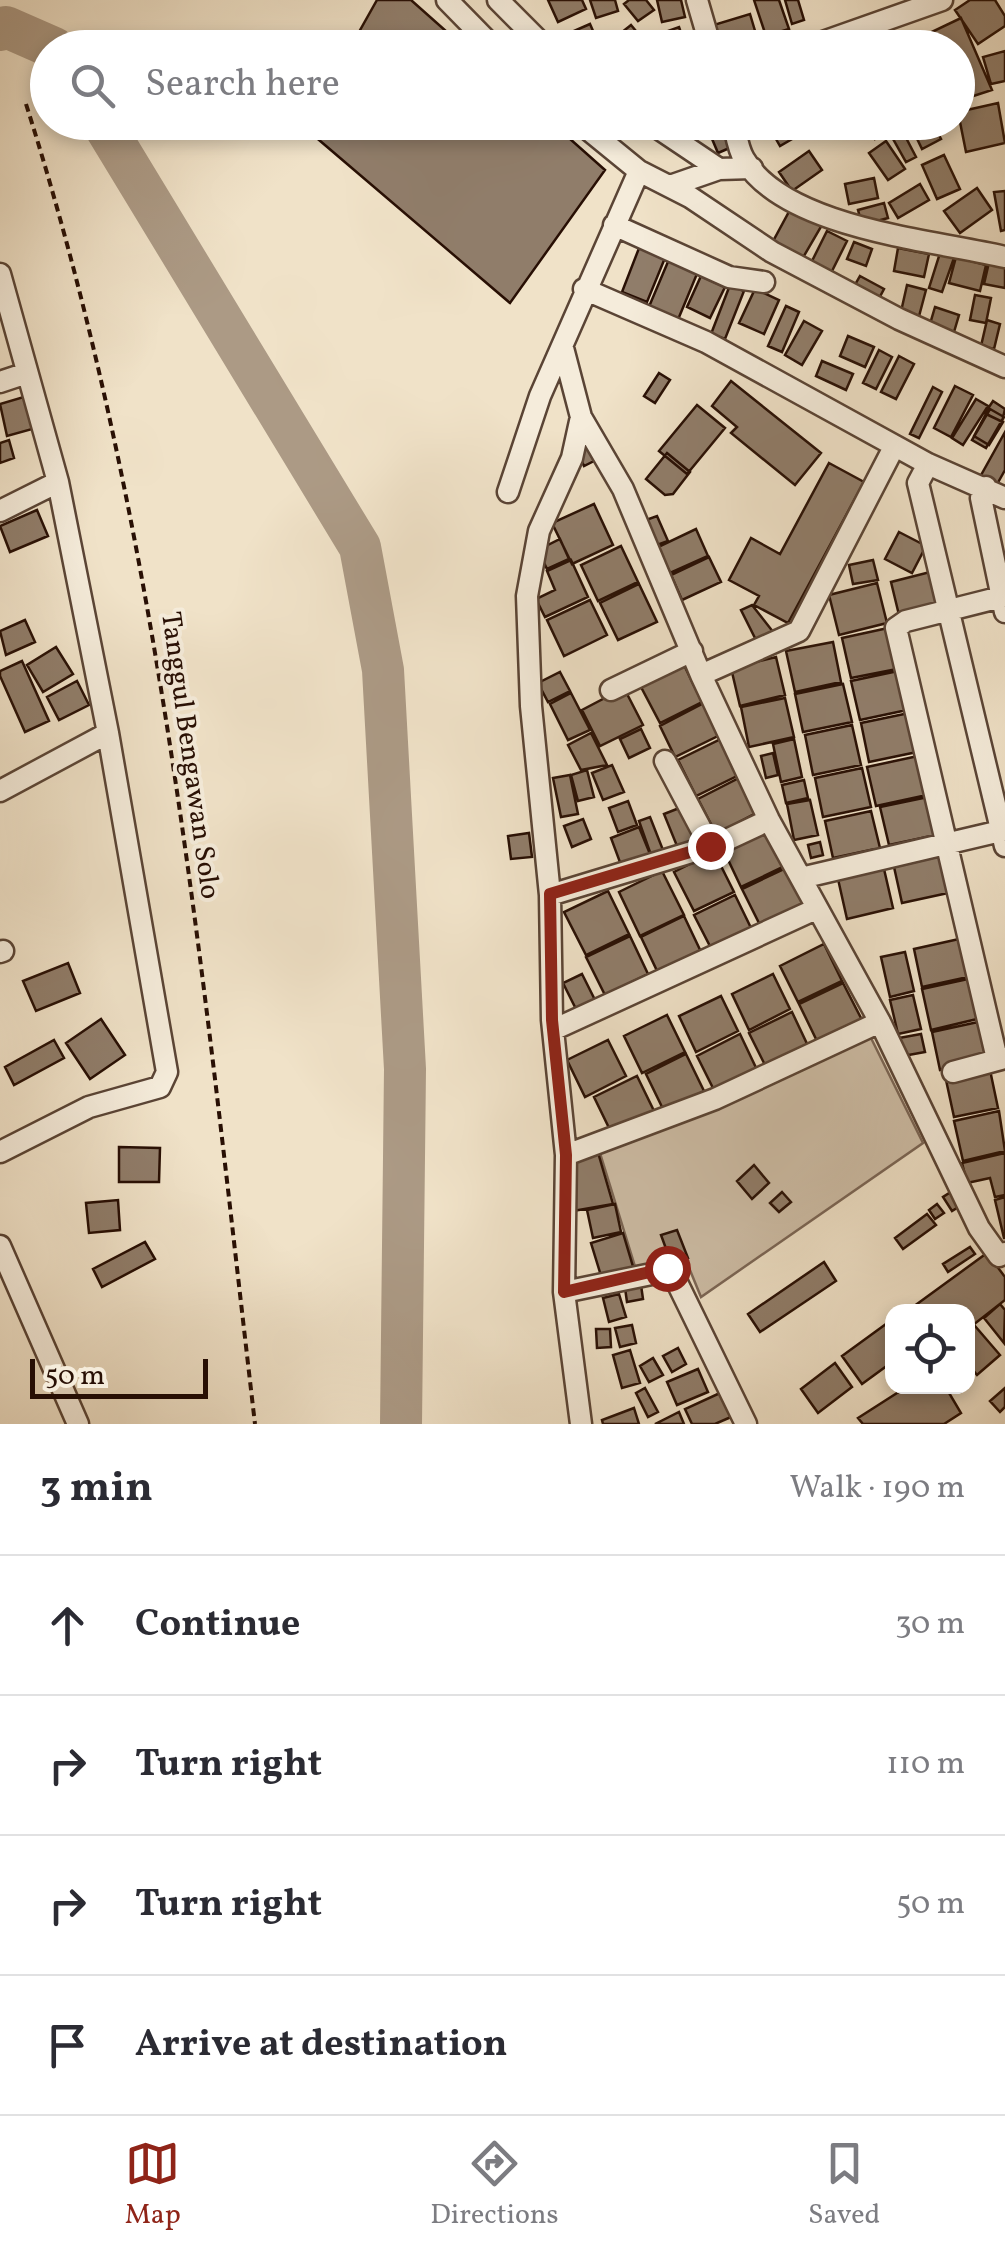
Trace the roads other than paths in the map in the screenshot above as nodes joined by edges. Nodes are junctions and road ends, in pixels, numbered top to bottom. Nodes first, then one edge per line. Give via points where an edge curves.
1 (448, 0) edge
2 (698, 0) edge
3 (942, 0) edge
4 (506, 2) edge
5 (477, 30) edge
6 (530, 30) edge
7 (706, 30) edge
8 (857, 30) edge
9 (601, 140) edge
10 (676, 140) edge
11 (738, 140) edge
12 (752, 168) junction
13 (719, 169) junction
14 (639, 171) junction
15 (670, 186) junction
16 (614, 224) junction
17 (1005, 257) edge
18 (0, 274) edge
19 (764, 282) dead end
20 (584, 290) junction
21 (563, 348) junction
22 (1005, 367) edge
23 (27, 373) junction
24 (0, 382) edge
25 (581, 417) junction
26 (894, 447) junction
27 (928, 464) junction
28 (58, 482) junction
29 (986, 488) junction
30 (508, 492) dead end
31 (1005, 498) edge
32 (0, 511) edge
33 (1004, 602) edge
34 (946, 612) junction
35 (692, 651) junction
36 (700, 674) junction
37 (611, 690) dead end
38 (108, 732) junction
39 (665, 761) dead end
40 (0, 792) edge
41 (769, 820) junction
42 (1004, 836) edge
43 (944, 845) junction
44 (710, 846) junction
45 (800, 878) junction
46 (550, 894) junction
47 (816, 909) junction
48 (880, 1022) junction
49 (553, 1030) junction
50 (1001, 1059) edge
51 (953, 1072) dead end
52 (0, 1152) edge
53 (566, 1155) junction
54 (0, 1246) edge
55 (1003, 1258) edge
56 (564, 1292) junction
57 (78, 1424) edge
58 (580, 1424) edge
59 (746, 1424) edge

1 - 5 street
2 - 7 street
3 - 8 street
4 - 6 street
9 - 14 street
10 - 13 street
11 - 12 street
12 - 13 street
12 - 17 street via 770,190 824,217
13 - 15 street
14 - 15 street
14 - 16 street
15 - 22 street via 772,252
16 - 19 street via 729,277
16 - 20 street
18 - 23 street
20 - 21 street
20 - 26 street via 706,342
21 - 25 street
21 - 30 street
23 - 24 street
23 - 28 street
25 - 35 street via 623,489
25 - 46 street via 572,458 539,531 527,596
26 - 27 street
26 - 36 street via 799,630
27 - 29 street
27 - 34 street via 918,483
28 - 32 street
28 - 38 street
29 - 31 street
29 - 33 street via 981,498
33 - 34 street
34 - 42 street
34 - 43 street via 896,628
35 - 36 street
35 - 37 street
36 - 41 street
38 - 40 street
38 - 52 street via 167,1072 160,1088 89,1107
39 - 44 street
41 - 44 street
41 - 45 street
42 - 43 street
43 - 45 street
43 - 50 street
44 - 46 street
45 - 47 street
46 - 49 street
47 - 48 street
47 - 49 street
48 - 53 street via 715,1100
48 - 55 street via 978,1228
49 - 53 street
50 - 51 street
53 - 56 street
54 - 57 street
56 - 58 street
56 - 59 street via 672,1270

